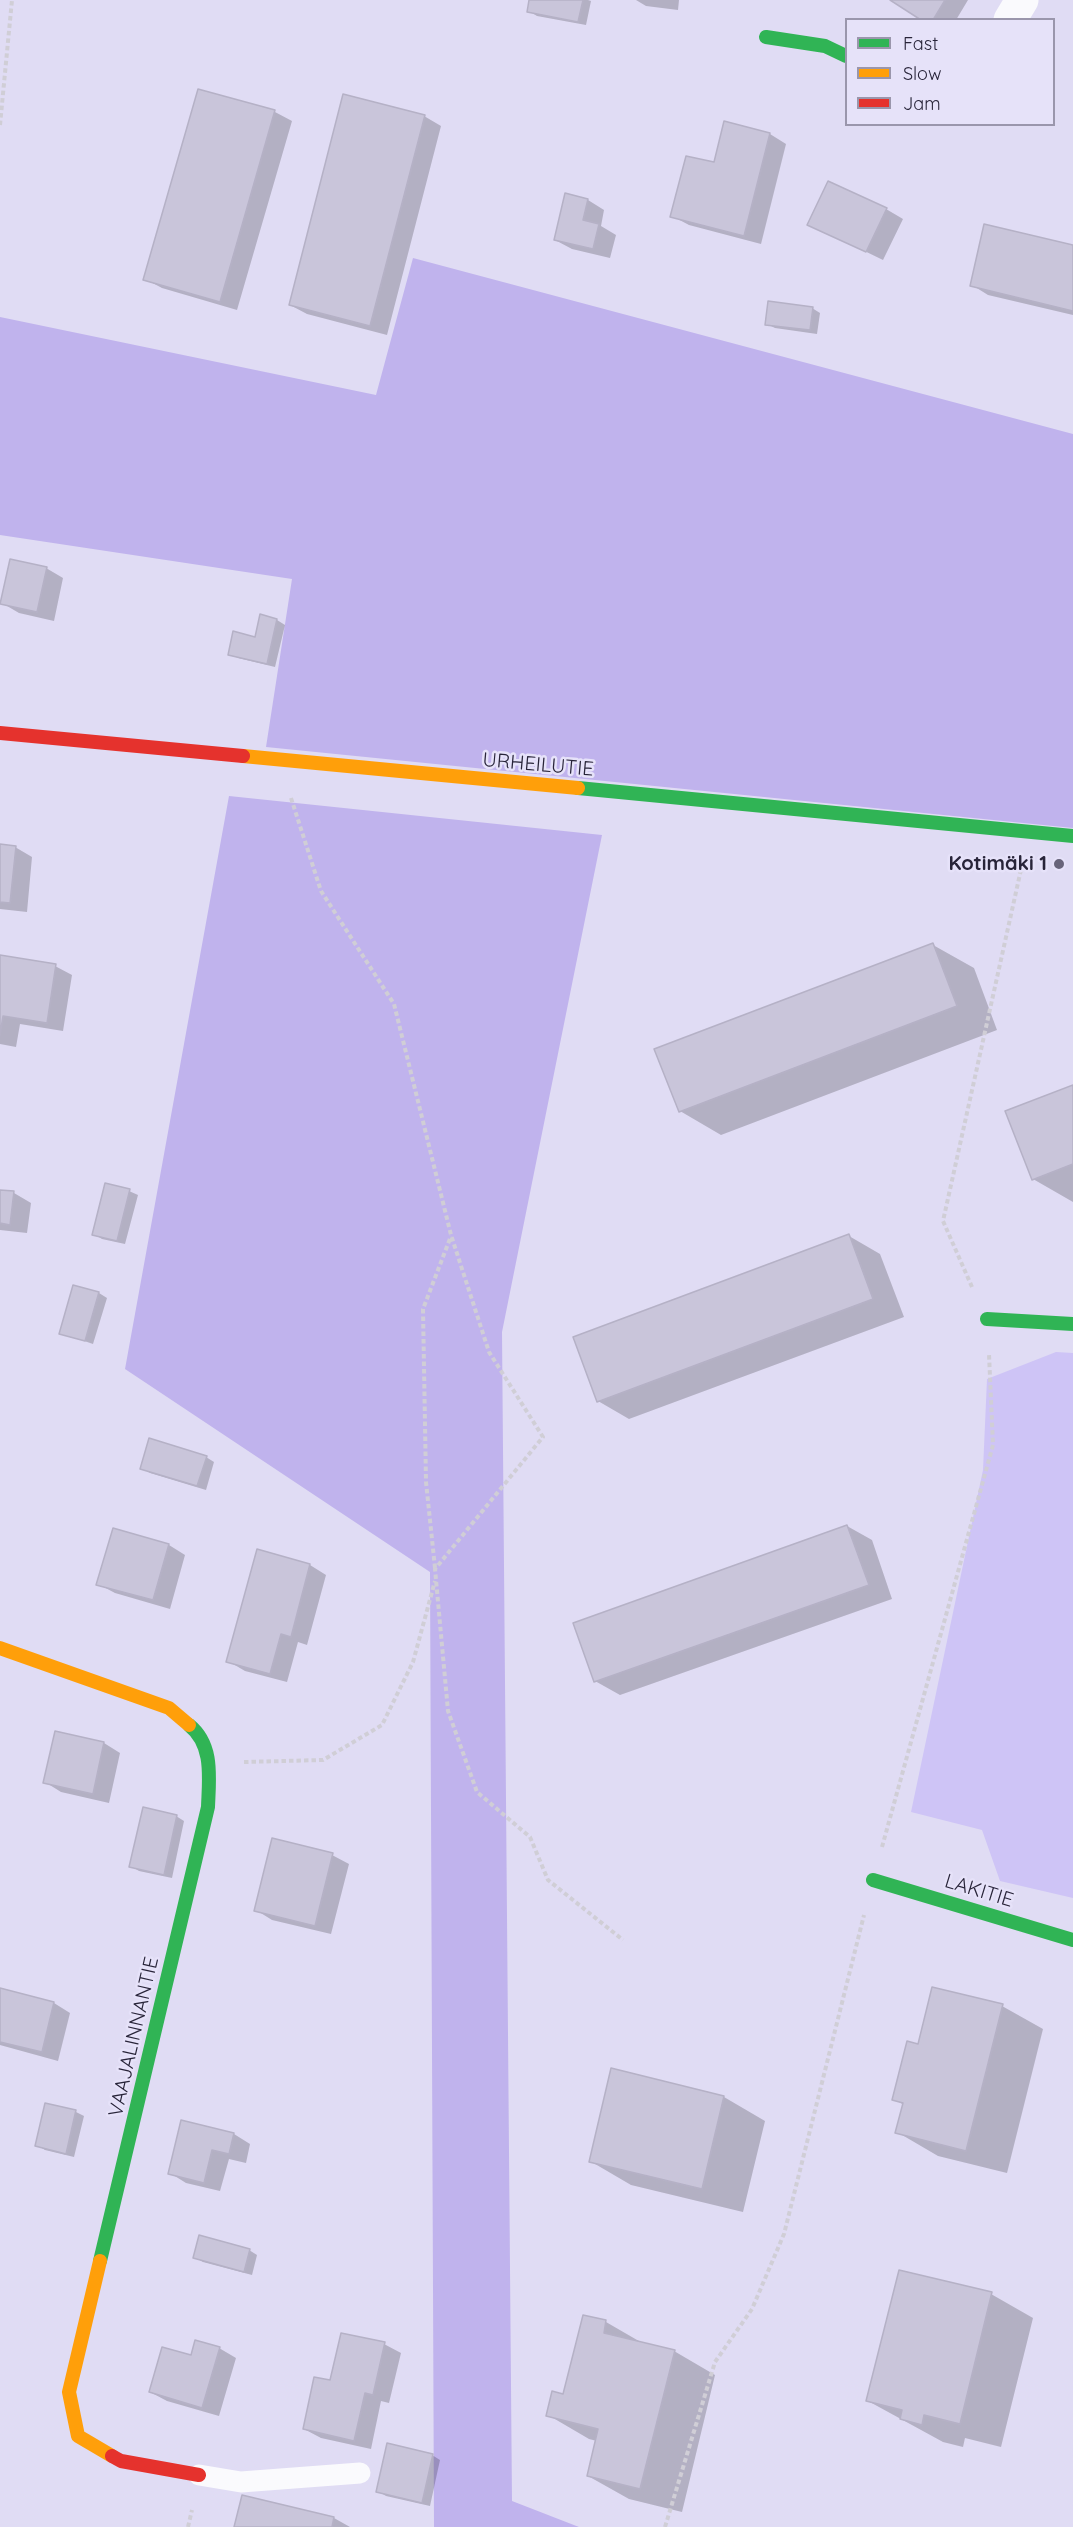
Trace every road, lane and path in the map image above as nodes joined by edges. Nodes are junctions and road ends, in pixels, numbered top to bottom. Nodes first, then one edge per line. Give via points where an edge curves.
1 (12, 0) edge
2 (1022, 0) edge
3 (1011, 18) edge
4 (766, 37) dead end
5 (845, 56) edge
6 (0, 125) edge
7 (0, 733) edge
8 (288, 789) dead end
9 (1073, 836) edge
10 (1023, 858) dead end
11 (451, 1235) junction
12 (987, 1319) junction
13 (1073, 1324) edge
14 (436, 1577) junction
15 (0, 1648) edge
16 (210, 1764) junction
17 (873, 1880) junction
18 (623, 1940) dead end
19 (1073, 1940) edge
20 (360, 2473) dead end
21 (200, 2475) joint
22 (665, 2527) edge

1 - 6 path
2 - 3 street
4 - 5 street via 825,46
7 - 9 street, URHEILUTIE
8 - 11 path via 321,891 394,1004
10 - 12 path via 943,1221
11 - 14 path via 423,1310 426,1482
11 - 14 path via 489,1352 543,1437 435,1569
12 - 13 street
12 - 17 path via 993,1444
14 - 16 path via 413,1662 382,1725 323,1760
14 - 18 path via 448,1711 477,1791 530,1837 548,1880
15 - 16 street, VAAJALINNANTIE via 169,1708 198,1732
16 - 21 street, VAAJALINNANTIE via 208,1807 69,2392 78,2436 121,2461
17 - 19 street, LAKITIE
17 - 22 path via 784,2234 752,2309 715,2362
20 - 21 lane via 241,2482

